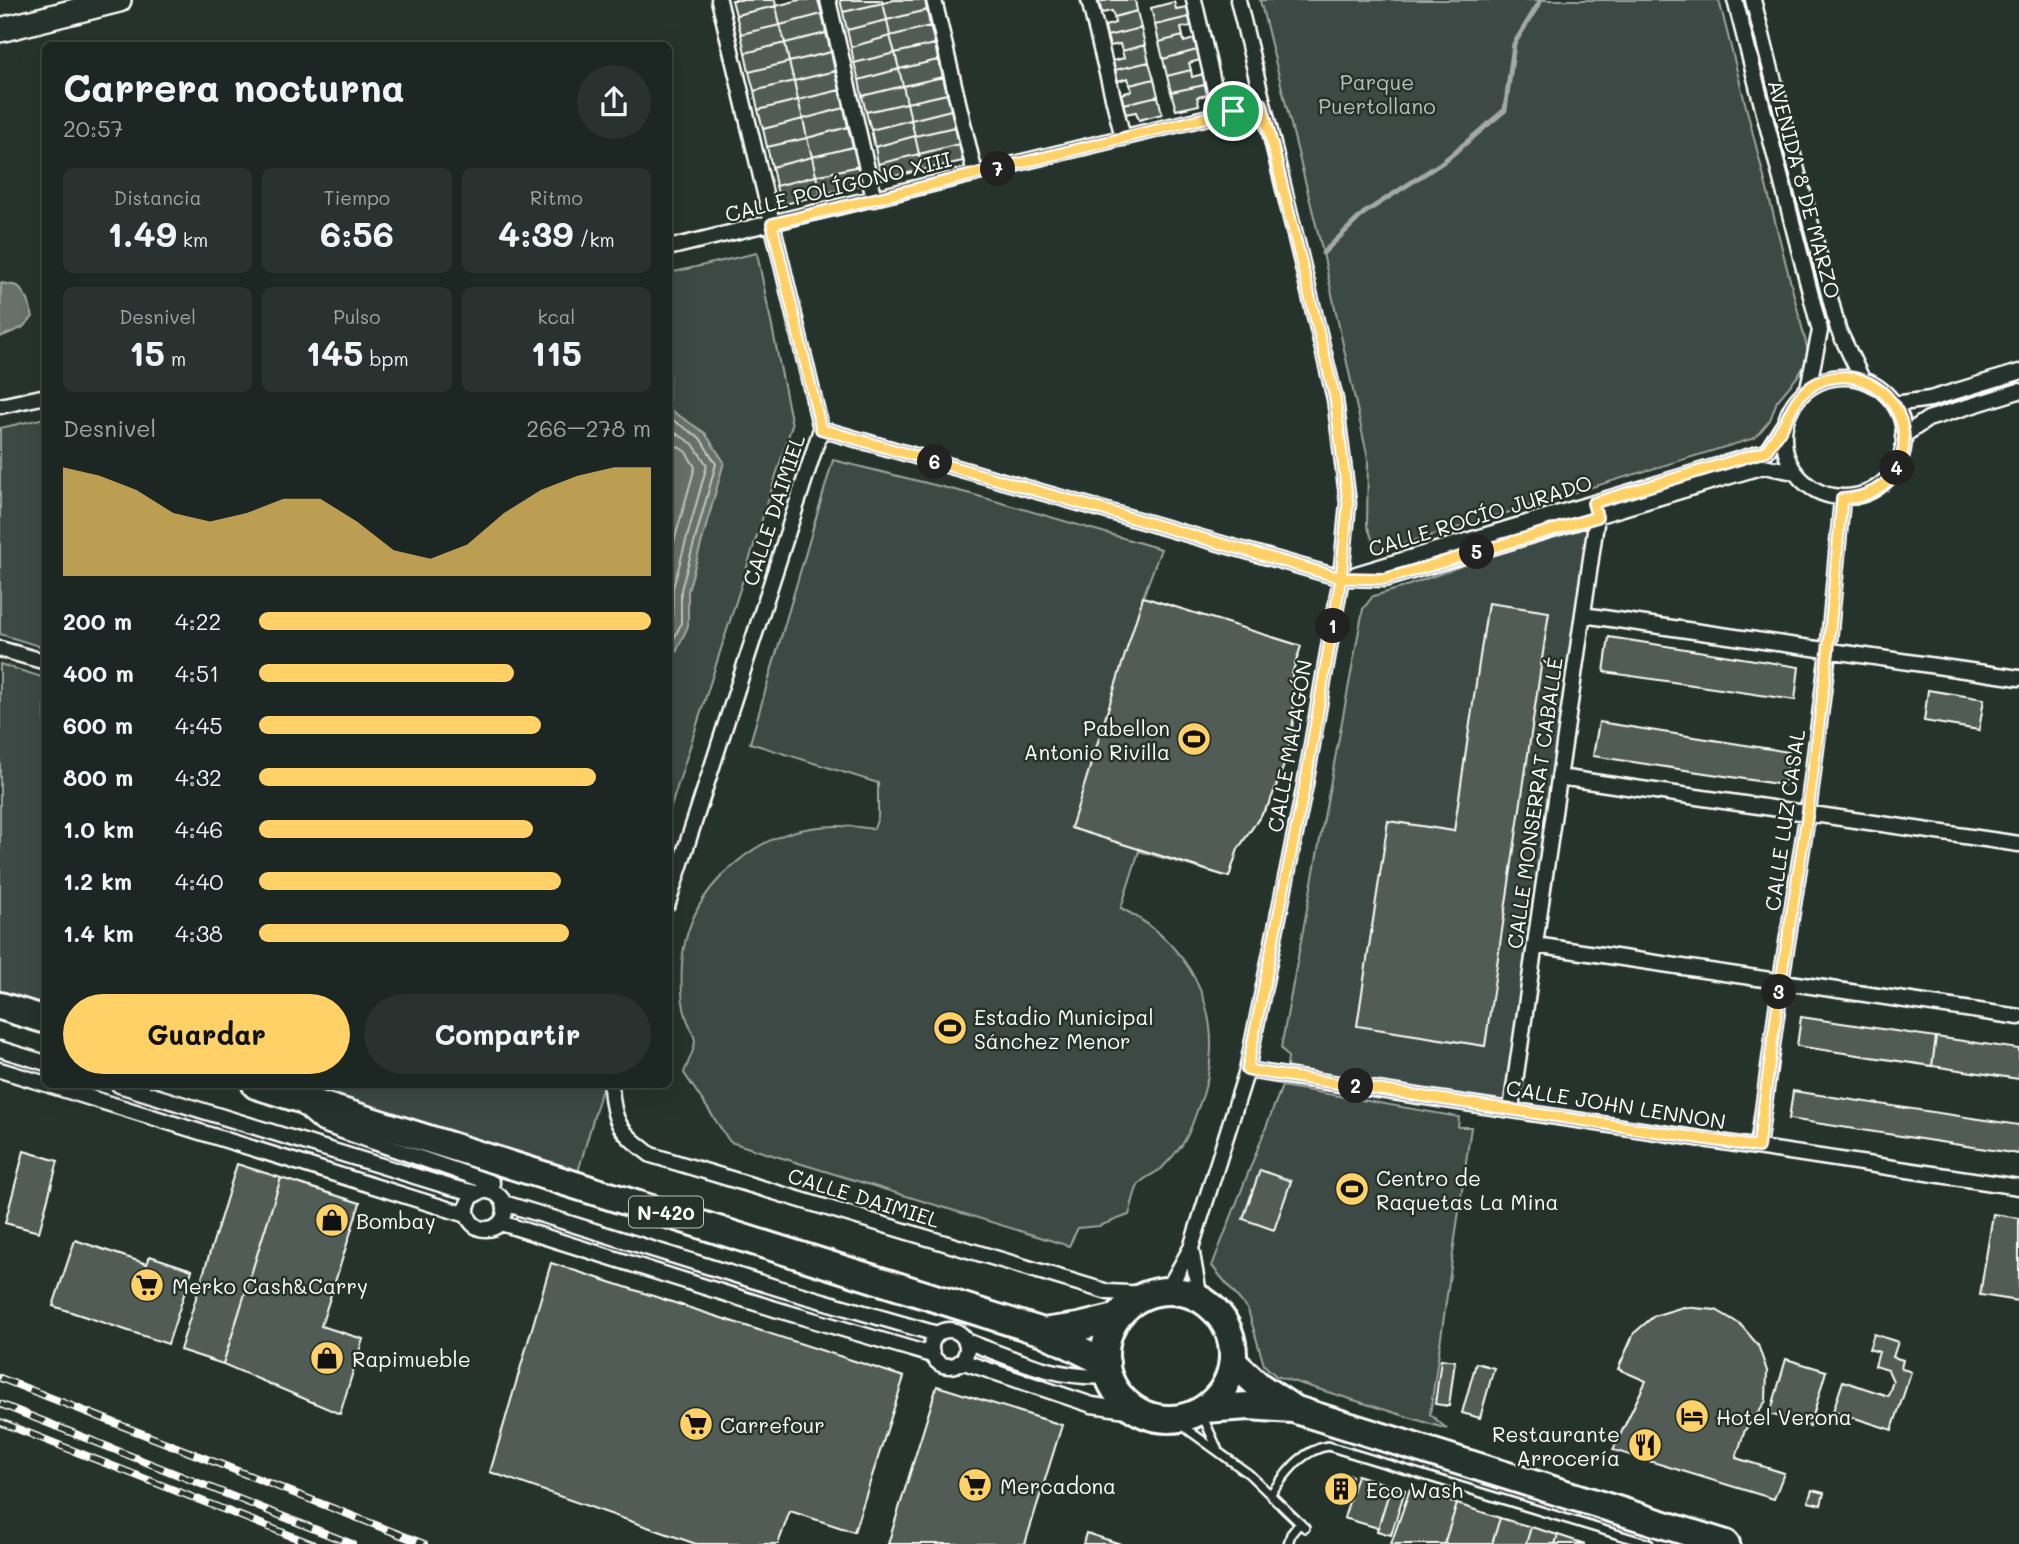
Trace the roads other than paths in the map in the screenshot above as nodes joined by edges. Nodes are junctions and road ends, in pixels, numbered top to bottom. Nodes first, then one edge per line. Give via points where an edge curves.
1 (120, 0) edge
2 (719, 0) edge
3 (828, 0) edge
4 (934, 0) edge
5 (1089, 0) edge
6 (1194, 0) edge
7 (1238, 0) edge
8 (1735, 0) edge
9 (1753, 0) edge
10 (0, 30) edge
11 (1216, 95) dead end
12 (1262, 104) junction
13 (1123, 138) junction
14 (975, 174) junction
15 (874, 199) junction
16 (772, 224) junction
17 (672, 247) edge
18 (2019, 372) edge
19 (1862, 379) junction
20 (1808, 388) junction
21 (2019, 391) edge
22 (42, 397) edge
23 (1895, 404) junction
24 (0, 406) edge
25 (1785, 423) junction
26 (821, 429) junction
27 (1903, 436) junction
28 (1794, 472) junction
29 (1842, 499) junction
30 (1595, 510) junction
31 (1341, 578) junction
32 (1583, 615) junction
33 (0, 649) edge
34 (1828, 652) junction
35 (42, 661) edge
36 (2019, 678) edge
37 (1559, 777) junction
38 (1808, 811) junction
39 (2019, 844) edge
40 (675, 863) edge
41 (1535, 945) junction
42 (1781, 980) junction
43 (0, 1006) edge
44 (2019, 1017) edge
45 (42, 1019) edge
46 (0, 1049) edge
47 (42, 1062) edge
48 (0, 1070) edge
49 (1247, 1070) junction
50 (42, 1083) edge
51 (60, 1088) edge
52 (129, 1088) edge
53 (266, 1088) edge
54 (611, 1088) edge
55 (288, 1095) junction
56 (1511, 1110) junction
57 (1758, 1147) junction
58 (422, 1178) junction
59 (2019, 1187) edge
60 (482, 1192) junction
61 (416, 1199) junction
62 (504, 1203) junction
63 (467, 1215) junction
64 (501, 1223) junction
65 (1191, 1248) junction
66 (1158, 1292) junction
67 (1200, 1299) junction
68 (1116, 1318) junction
69 (1043, 1332) junction
70 (937, 1334) junction
71 (966, 1341) junction
72 (932, 1355) junction
73 (961, 1362) junction
74 (1233, 1362) junction
75 (1107, 1370) junction
76 (1293, 1409) junction
77 (1202, 1410) junction
78 (1140, 1412) junction
79 (1173, 1419) junction
80 (1217, 1449) junction
81 (1271, 1493) junction
82 (1288, 1544) edge
83 (1649, 1544) edge
84 (1726, 1544) edge

1 - 10 main road
2 - 16 street, CALLE DAIMIEL
3 - 15 street
4 - 14 street
5 - 13 street
6 - 11 street
7 - 12 street, CALLE MALAGÓN
8 - 20 street, AVENIDA 8 DE MARZO via 1821,331
9 - 19 street, AVENIDA 8 DE MARZO via 1838,328
12 - 13 street, CALLE POLÍGONO XIII
12 - 31 street, CALLE MALAGÓN via 1335,398 1348,503
13 - 14 street, CALLE POLÍGONO XIII
14 - 15 street, CALLE POLÍGONO XIII
15 - 16 street, CALLE POLÍGONO XIII
16 - 17 street, CALLE POLÍGONO XIII
16 - 26 street, CALLE DAIMIEL
18 - 23 street via 1930,399
19 - 20 street via 1827,379
19 - 23 street via 1880,388
20 - 25 street via 1793,403
21 - 27 street via 1928,419
22 - 24 street
23 - 27 street
25 - 28 street via 1785,453
25 - 30 street, CALLE ROCÍO JURADO via 1766,451
26 - 31 street
26 - 40 street, CALLE DAIMIEL
27 - 29 street via 1904,450 1896,470 1882,485
28 - 29 street via 1809,487
28 - 30 street, CALLE ROCÍO JURADO via 1764,466
29 - 34 street, CALLE LUZ CASAL
30 - 31 street, CALLE ROCÍO JURADO
30 - 32 street, CALLE MONSERRAT CABALLÉ
31 - 49 street, CALLE MALAGÓN
32 - 34 street
32 - 37 street, CALLE MONSERRAT CABALLÉ
33 - 35 street
34 - 36 street
34 - 38 street, CALLE LUZ CASAL
37 - 38 street
37 - 41 street, CALLE MONSERRAT CABALLÉ
38 - 39 street
38 - 42 street, CALLE LUZ CASAL
41 - 42 street
41 - 56 street, CALLE MONSERRAT CABALLÉ
42 - 44 street
42 - 57 street, CALLE LUZ CASAL
43 - 45 highway
46 - 47 street
48 - 50 street
49 - 56 street, CALLE JOHN LENNON
49 - 65 street, CALLE MALAGÓN
51 - 61 street
52 - 58 street
53 - 55 highway, N-420
54 - 66 street, CALLE DAIMIEL via 612,1111 626,1136 651,1155 1108,1292
55 - 60 street via 322,1125 492,1183
55 - 69 highway, N-420
56 - 57 street, CALLE JOHN LENNON
57 - 59 street, CALLE JOHN LENNON
58 - 60 street
58 - 61 street
60 - 62 street via 495,1193
60 - 63 street via 468,1203
61 - 63 street
62 - 64 street
62 - 70 street
63 - 64 street via 483,1230
64 - 72 street
65 - 66 street, CALLE MALAGÓN
65 - 67 street, CALLE MALAGÓN
66 - 67 highway via 1186,1293
66 - 68 highway, N-420 via 1130,1304
67 - 74 highway via 1226,1325
68 - 69 highway, N-420
68 - 75 highway via 1107,1340
69 - 75 highway, N-420
70 - 71 street via 953,1330
70 - 72 street via 931,1343
71 - 73 street via 967,1352
71 - 75 street via 1061,1375 1084,1378
72 - 73 street via 945,1366
73 - 78 street via 1092,1405
74 - 76 highway
74 - 77 highway via 1227,1384
75 - 78 highway, N-420 via 1116,1391
76 - 77 highway
76 - 84 highway
77 - 79 highway
77 - 80 lane
78 - 79 highway
79 - 80 lane
80 - 81 lane
81 - 82 lane via 1302,1525 1291,1534
81 - 83 lane via 1304,1455 1328,1446

